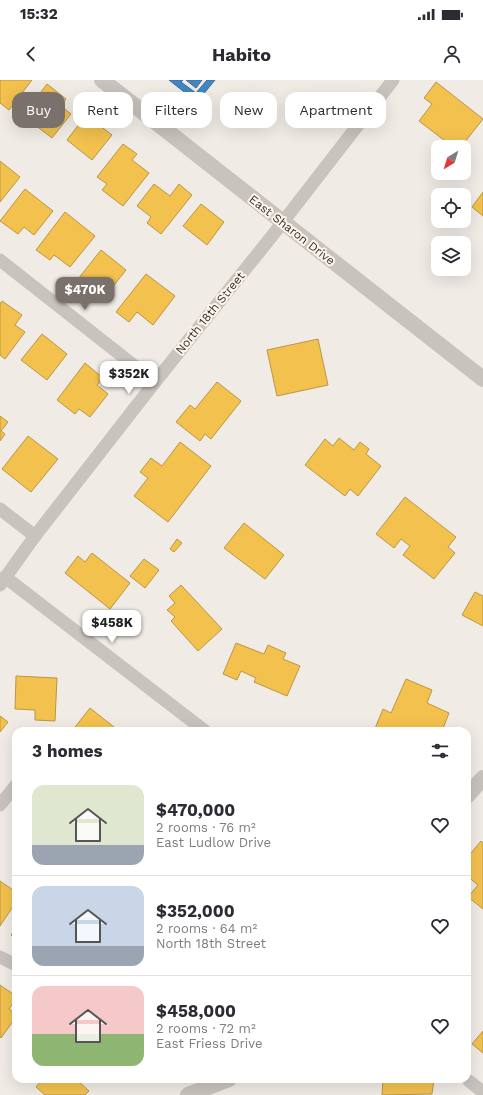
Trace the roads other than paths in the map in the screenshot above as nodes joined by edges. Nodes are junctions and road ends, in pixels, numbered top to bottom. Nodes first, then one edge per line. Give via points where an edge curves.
1 (102, 80) edge
2 (393, 80) edge
3 (283, 222) junction
4 (0, 260) edge
5 (483, 379) edge
6 (155, 382) junction
7 (0, 509) edge
8 (35, 536) junction
9 (3, 581) edge
10 (199, 727) edge
11 (483, 778) edge
12 (12, 789) edge
13 (471, 792) edge
14 (0, 805) edge
15 (0, 957) edge
16 (12, 963) edge
17 (219, 1083) edge
18 (471, 1083) edge
19 (483, 1092) edge
20 (188, 1095) edge

1 - 3 street, East Sharon Drive
2 - 3 street, North 18th Street
3 - 5 street, East Sharon Drive
3 - 6 street, North 18th Street
4 - 6 street
6 - 8 street, North 18th Street
7 - 8 street
8 - 9 street, North 18th Street
9 - 10 street
11 - 13 street
12 - 14 street
15 - 16 street
17 - 20 street
18 - 19 street

